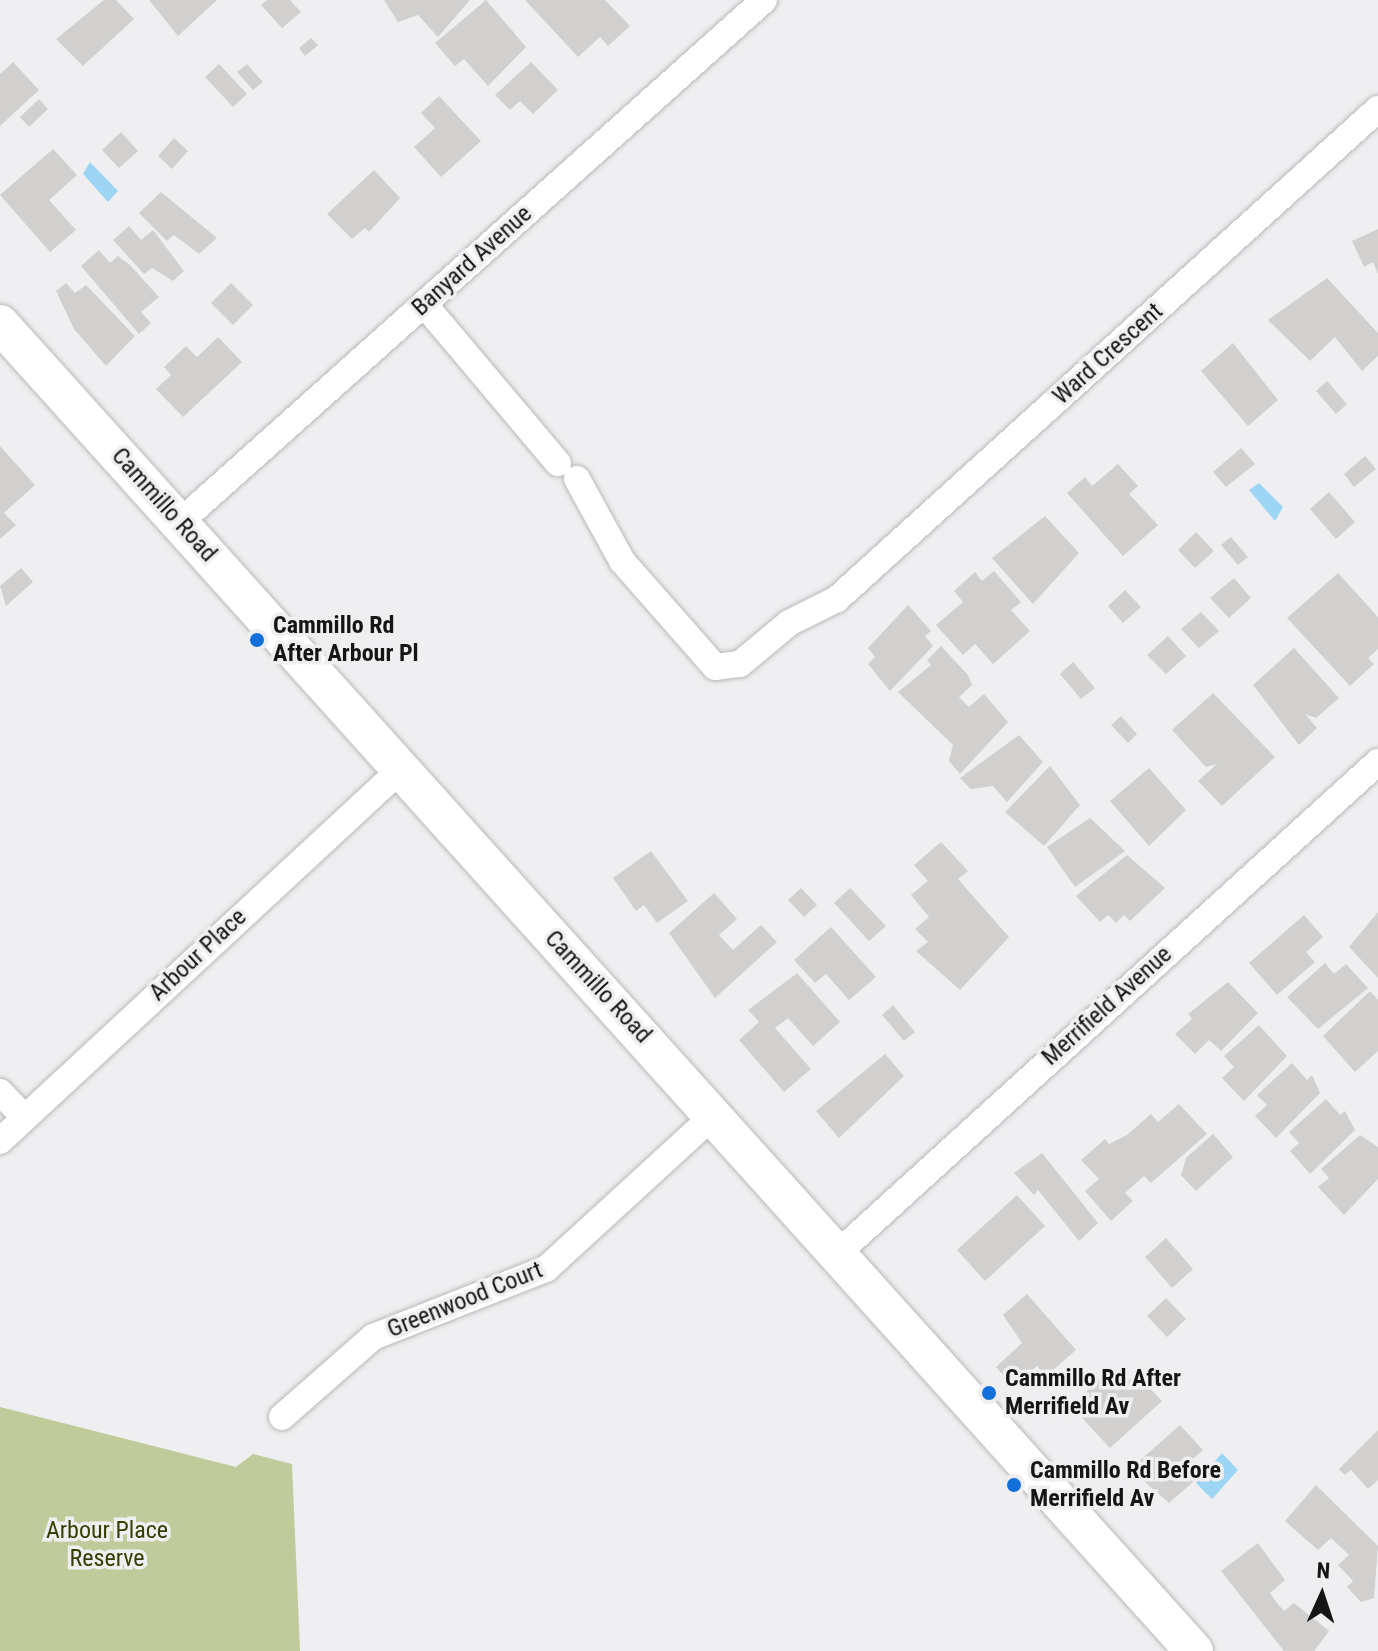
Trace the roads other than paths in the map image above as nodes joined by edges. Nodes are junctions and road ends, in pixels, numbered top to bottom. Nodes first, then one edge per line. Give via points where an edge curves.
1 (764, 0) edge
2 (1378, 109) edge
3 (424, 304) junction
4 (0, 324) edge
5 (180, 522) junction
6 (1378, 762) edge
7 (399, 771) junction
8 (0, 1092) edge
9 (715, 1114) junction
10 (24, 1117) junction
11 (0, 1141) edge
12 (838, 1253) junction
13 (282, 1417) dead end
14 (1194, 1651) edge

1 - 3 street, Banyard Avenue
2 - 3 street, Ward Crescent via 837,599 789,623 740,664 715,667 622,561 568,471
3 - 5 street, Banyard Avenue
4 - 5 main road, Cammillo Road
5 - 7 main road, Cammillo Road
6 - 12 street, Merrifield Avenue
7 - 9 main road, Cammillo Road
7 - 10 street, Arbour Place
8 - 10 street
9 - 12 main road, Cammillo Road
9 - 13 street, Greenwood Court via 546,1269 373,1337
10 - 11 street, Arbour Place
12 - 14 main road, Cammillo Road

